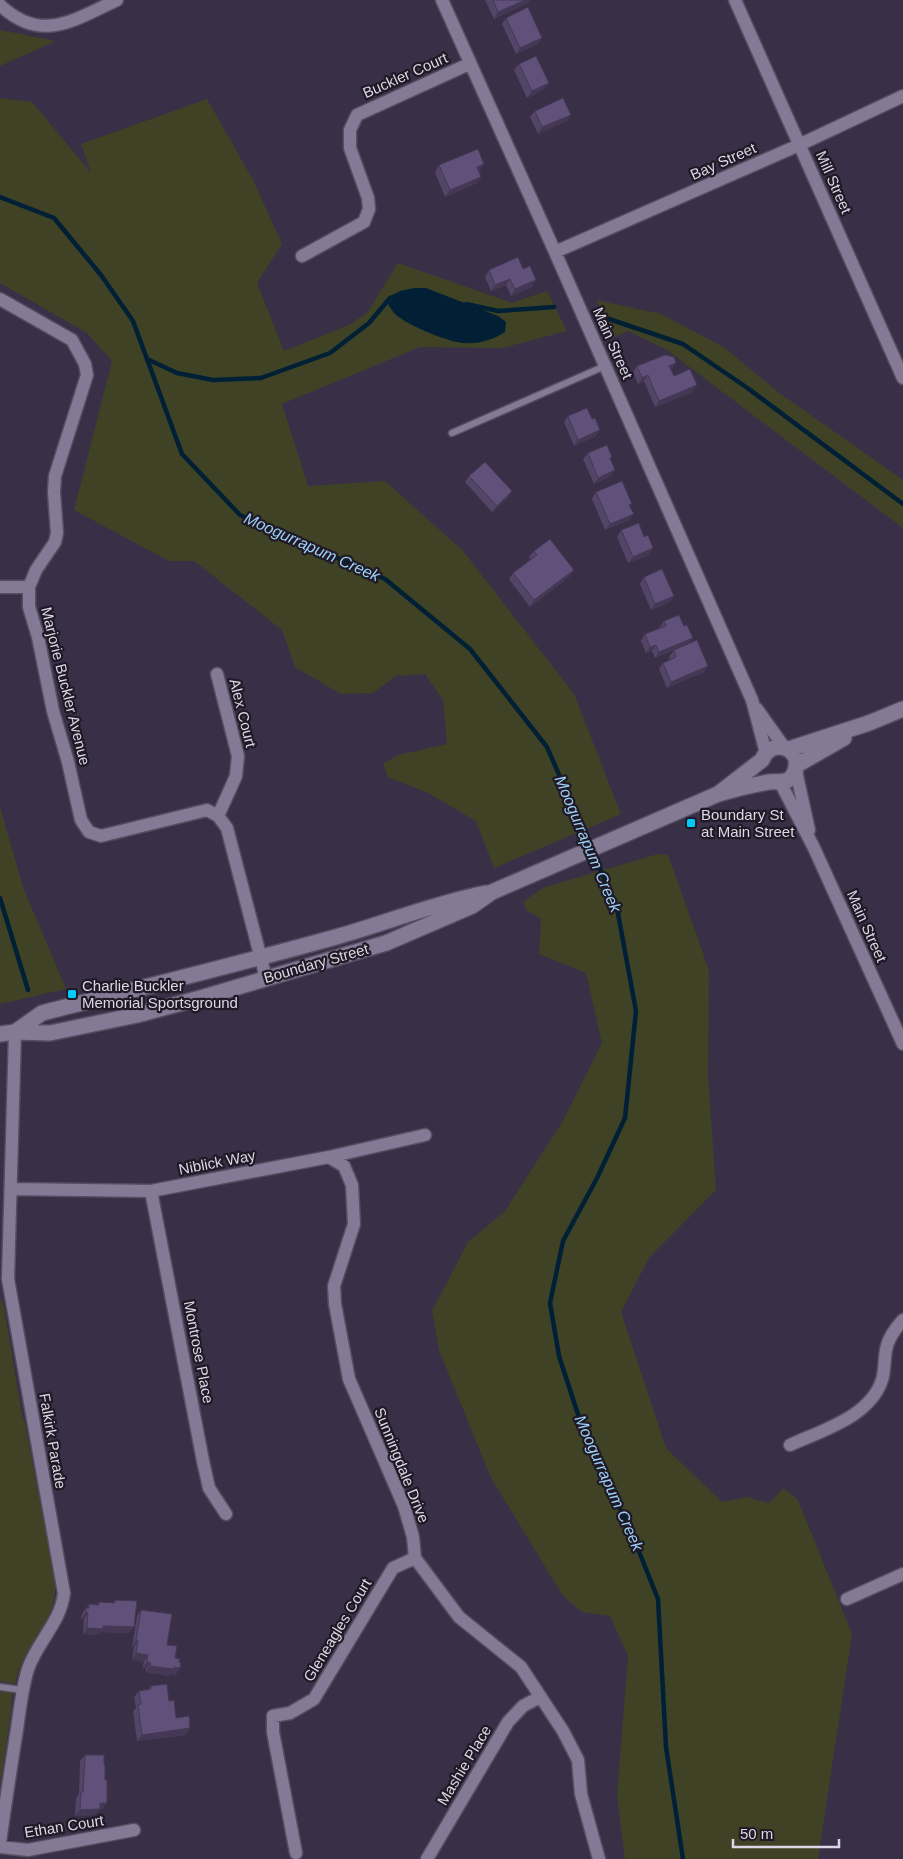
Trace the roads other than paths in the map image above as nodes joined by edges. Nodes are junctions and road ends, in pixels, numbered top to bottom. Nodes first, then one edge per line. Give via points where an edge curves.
1 (117, 0) edge
2 (442, 0) edge
3 (735, 0) edge
4 (0, 4) edge
5 (469, 64) junction
6 (903, 96) edge
7 (799, 145) junction
8 (555, 252) junction
9 (302, 256) dead end
10 (0, 298) edge
11 (605, 366) junction
12 (903, 378) edge
13 (452, 433) dead end
14 (0, 587) edge
15 (29, 587) junction
16 (217, 674) dead end
17 (752, 700) junction
18 (903, 709) edge
19 (870, 723) junction
20 (786, 748) junction
21 (764, 757) junction
22 (796, 768) junction
23 (777, 781) junction
24 (718, 794) junction
25 (218, 816) junction
26 (814, 848) junction
27 (492, 892) junction
28 (260, 958) junction
29 (266, 978) junction
30 (7, 1033) edge
31 (903, 1044) edge
32 (425, 1135) dead end
33 (329, 1157) junction
34 (12, 1189) junction
35 (152, 1191) junction
36 (4, 1280) edge
37 (903, 1320) edge
38 (790, 1445) dead end
39 (226, 1514) dead end
40 (415, 1558) junction
41 (903, 1574) edge
42 (847, 1599) dead end
43 (0, 1687) edge
44 (23, 1690) junction
45 (540, 1697) junction
46 (134, 1830) dead end
47 (0, 1843) edge
48 (0, 1847) edge
49 (298, 1857) edge
50 (427, 1859) edge
51 (600, 1859) edge

1 - 4 street via 65,24 43,26 10,14
2 - 5 street, Main Street
3 - 7 street, Mill Street
5 - 8 street, Main Street
5 - 9 street, Buckler Court via 357,115 350,130 350,148 370,209 364,222
6 - 7 street, Bay Street
7 - 8 street, Bay Street
7 - 12 street, Mill Street
8 - 11 street, Main Street
10 - 15 street, Marjorie Buckler Avenue via 72,340 87,375 56,476 55,542
11 - 13 lane
11 - 17 street, Main Street
14 - 15 street
15 - 25 street, Marjorie Buckler Avenue via 29,607 53,711 81,820 89,832 101,836 207,810
16 - 25 street, Alex Court via 238,756 236,776
17 - 20 street, Main Street
17 - 21 street, Main Street
18 - 19 street, Boundary Street
19 - 20 street, Boundary Street
19 - 22 street, Boundary Street
20 - 21 street, Boundary Street via 774,748
20 - 22 street via 794,754
21 - 23 street via 765,775
21 - 24 street, Boundary Street
22 - 23 street, Boundary Street via 790,779
22 - 26 street, Main Street
23 - 24 street, Boundary Street
23 - 26 street, Main Street
24 - 27 street, Boundary Street
25 - 28 street via 227,828
26 - 31 street, Main Street
27 - 28 street, Boundary Street via 459,898 377,926
27 - 29 street, Boundary Street via 472,906 386,943
28 - 29 street
28 - 30 street, Boundary Street via 42,1013
29 - 30 street, Boundary Street via 127,1017 50,1033
30 - 34 street, Falkirk Parade
32 - 33 street, Niblick Way
33 - 35 street, Niblick Way
33 - 40 street, Sunningdale Drive via 344,1166 352,1185 354,1224 334,1286 349,1379 404,1506
34 - 35 street, Niblick Way
34 - 36 street, Falkirk Parade
35 - 39 street, Montrose Place via 209,1488
36 - 44 street, Falkirk Parade via 64,1593 59,1615 32,1660
37 - 38 street via 886,1347 882,1378 866,1405 848,1418
40 - 45 street, Sunningdale Drive via 459,1617 521,1667
40 - 49 street, Gleneagles Court via 393,1568 314,1699 290,1713 273,1716 273,1732
41 - 42 street
43 - 44 lane
44 - 47 street, Falkirk Parade
45 - 50 street, Mashie Place via 523,1706 508,1722
45 - 51 street, Sunningdale Drive via 563,1730 578,1760 581,1794
46 - 48 street, Ethan Court via 28,1850

